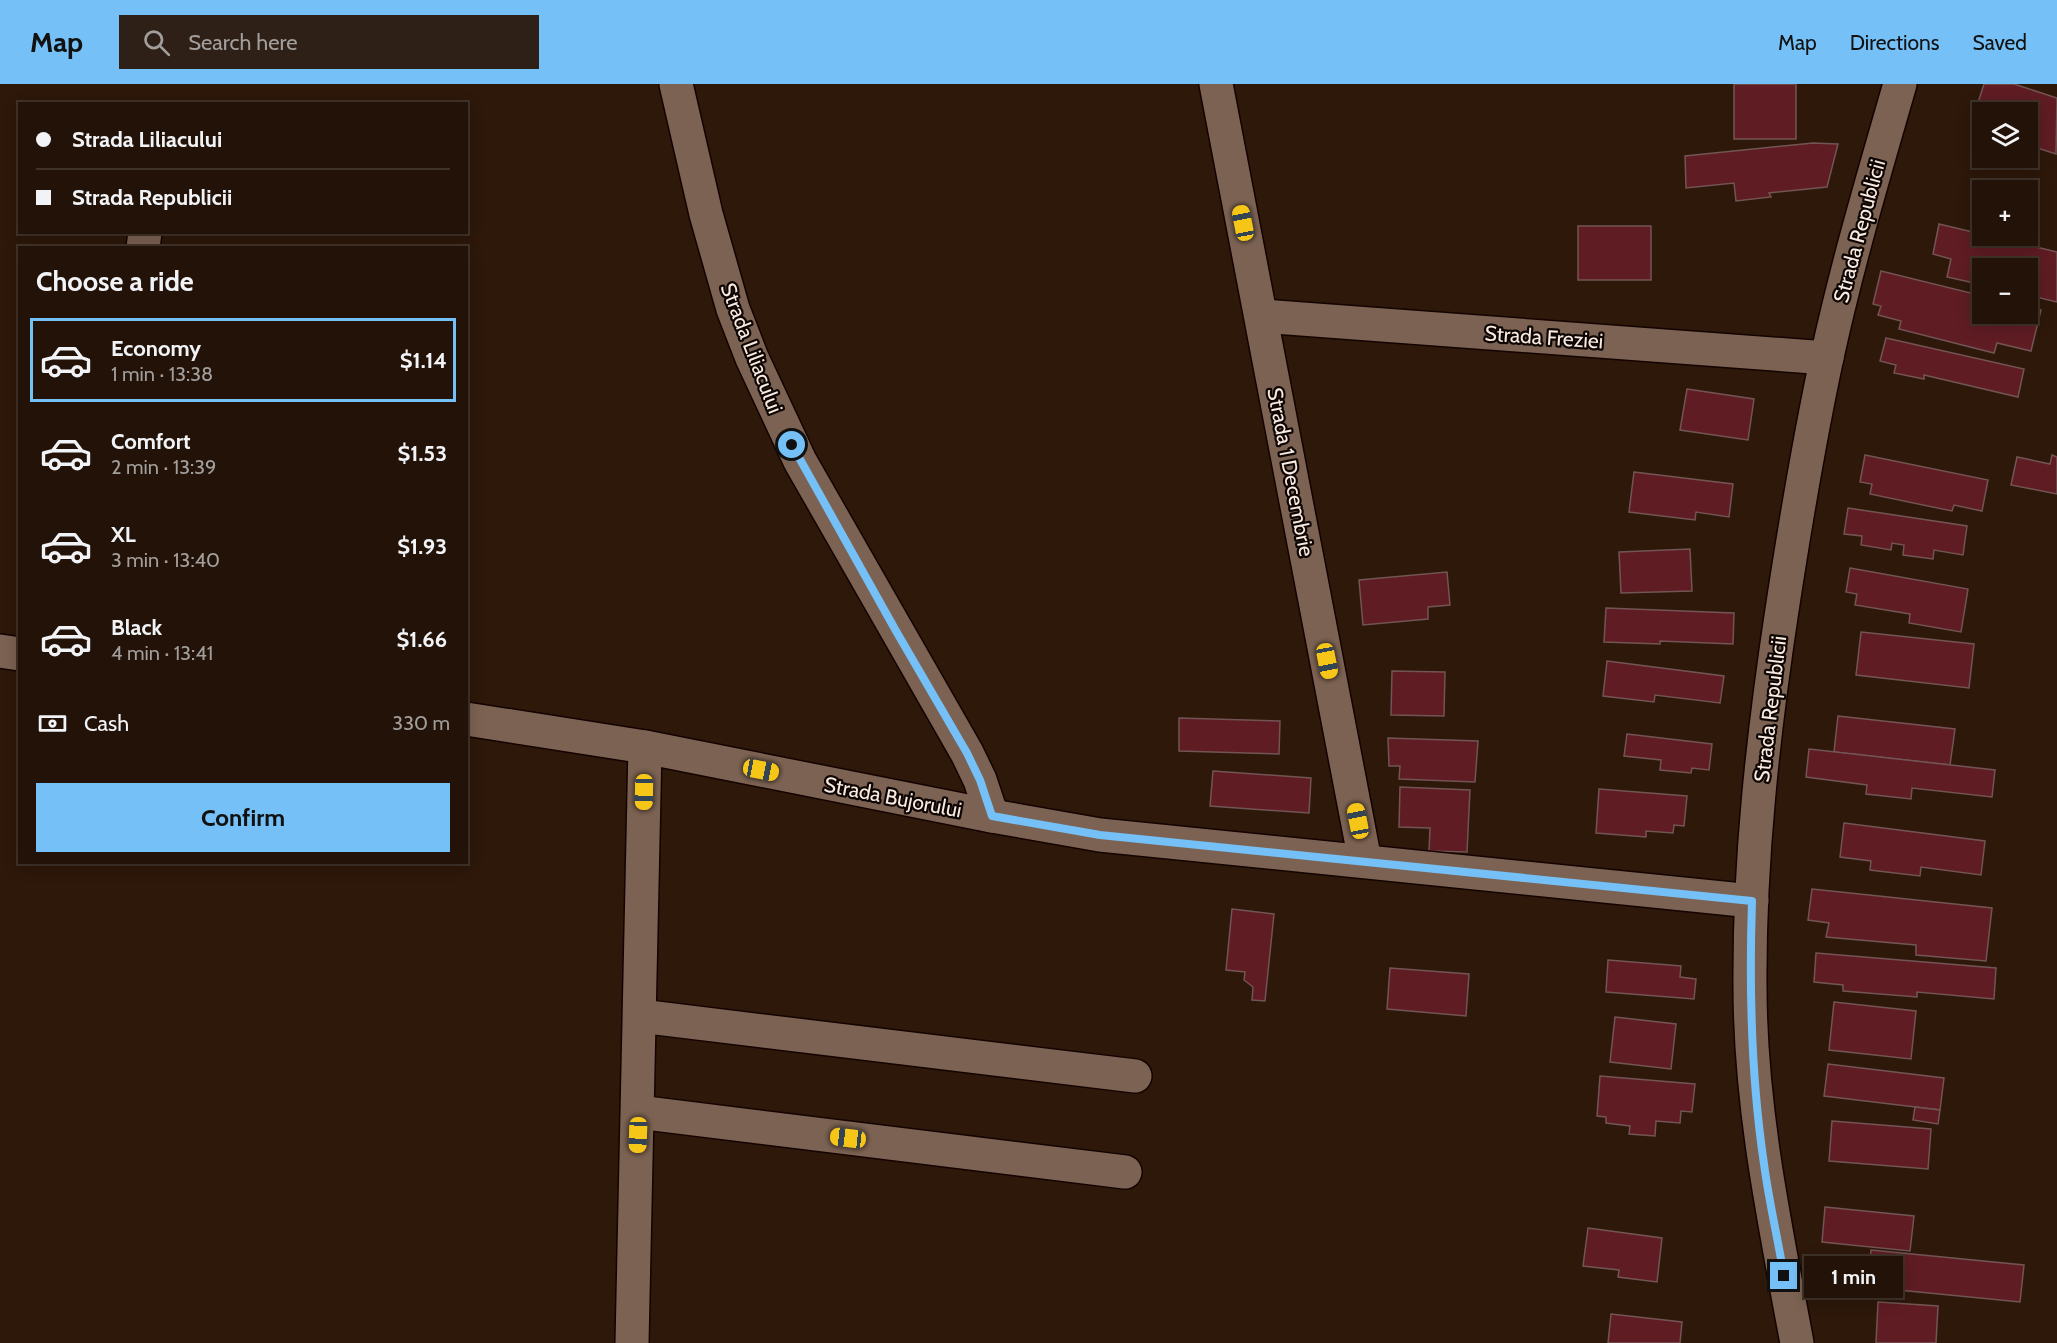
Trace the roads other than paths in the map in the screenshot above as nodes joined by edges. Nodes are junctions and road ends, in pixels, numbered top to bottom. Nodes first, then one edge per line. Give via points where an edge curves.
1 (675, 84) edge
2 (1216, 84) edge
3 (1900, 84) edge
4 (1262, 316) junction
5 (1827, 358) junction
6 (0, 651) edge
7 (18, 654) edge
8 (468, 719) edge
9 (645, 747) junction
10 (992, 816) junction
11 (1365, 861) junction
12 (1752, 901) junction
13 (640, 1016) junction
14 (1135, 1076) dead end
15 (638, 1112) junction
16 (1125, 1172) dead end
17 (632, 1343) edge
18 (1797, 1343) edge

1 - 10 street, Strada Liliacului via 706,214 752,358 800,460 967,753
2 - 4 street, Strada 1 Decembrie
3 - 5 street, Strada Republicii
4 - 5 street, Strada Freziei
4 - 11 street, Strada 1 Decembrie
5 - 12 street, Strada Republicii via 1795,525 1775,658 1762,759
6 - 7 street
8 - 9 street, Strada Bujorului
9 - 10 street, Strada Bujorului
9 - 13 street
10 - 11 street, Strada Bujorului via 1100,835
11 - 12 street, Strada Bujorului
12 - 18 street, Strada Republicii via 1750,989 1755,1079 1764,1165
13 - 14 street
13 - 15 street
15 - 16 street
15 - 17 street

